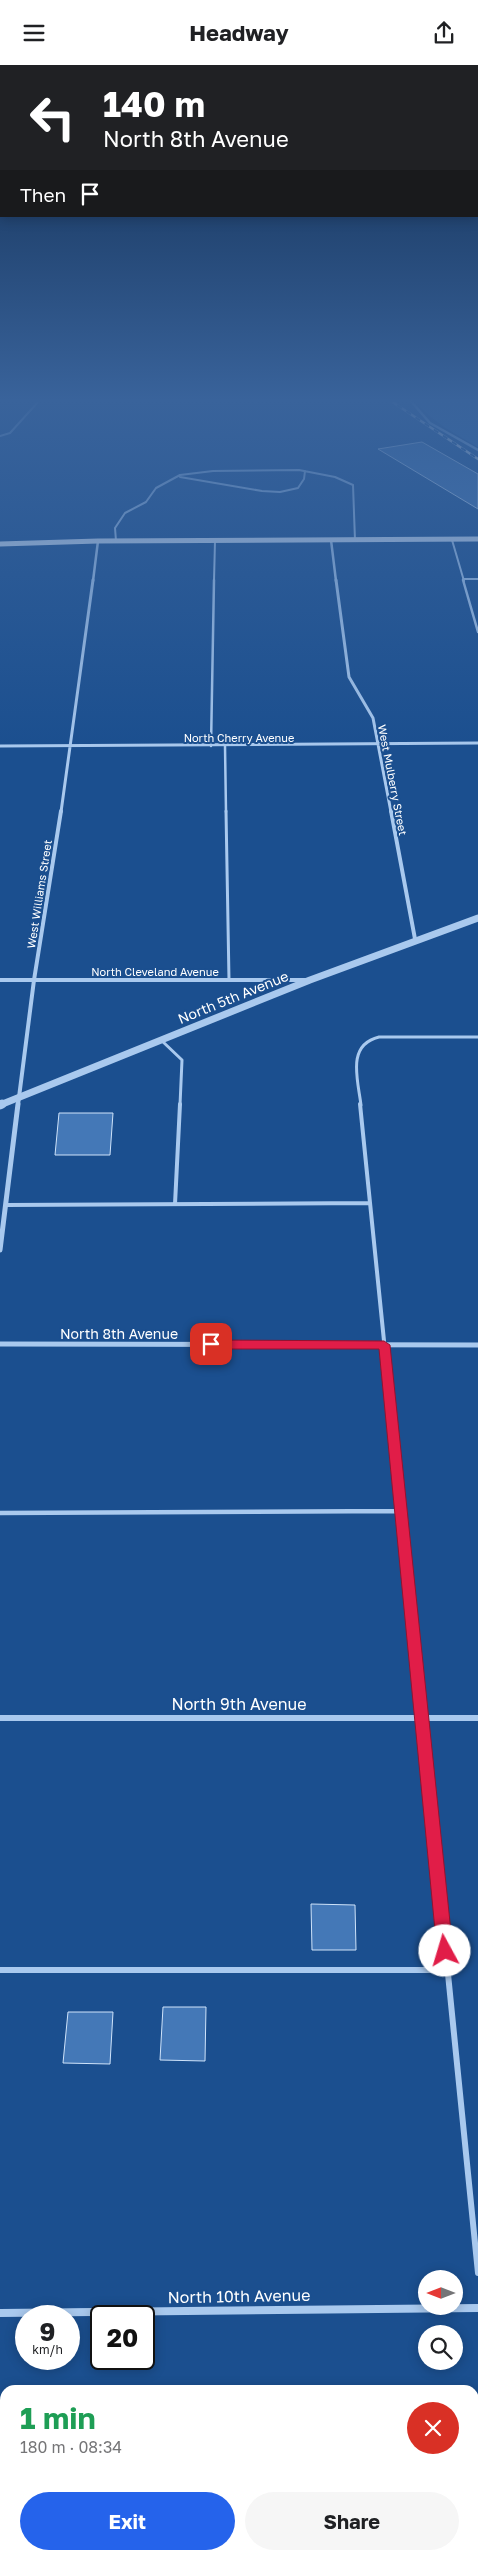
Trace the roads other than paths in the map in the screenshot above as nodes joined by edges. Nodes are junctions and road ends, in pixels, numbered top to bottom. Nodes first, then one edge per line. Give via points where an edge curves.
1 (123, 515) edge
2 (354, 515) edge
3 (478, 539) edge
4 (331, 540) junction
5 (354, 540) junction
6 (452, 540) junction
7 (98, 541) junction
8 (116, 541) junction
9 (215, 541) junction
10 (0, 545) edge
11 (463, 579) junction
12 (478, 579) edge
13 (478, 632) edge
14 (478, 743) edge
15 (211, 745) junction
16 (225, 745) junction
17 (377, 745) junction
18 (0, 746) edge
19 (72, 746) junction
20 (478, 918) edge
21 (415, 939) junction
22 (34, 980) junction
23 (229, 980) junction
24 (310, 980) junction
25 (0, 981) edge
26 (478, 1037) edge
27 (161, 1040) junction
28 (21, 1096) junction
29 (0, 1105) edge
30 (370, 1203) junction
31 (175, 1204) junction
32 (6, 1205) junction
33 (0, 1250) edge
34 (0, 1344) edge
35 (384, 1345) junction
36 (478, 1345) edge
37 (401, 1511) junction
38 (0, 1513) edge
39 (0, 1718) edge
40 (422, 1718) junction
41 (478, 1718) edge
42 (0, 1971) edge
43 (447, 1971) junction
44 (478, 2273) edge
45 (478, 2308) edge
46 (0, 2313) edge

1 - 8 lane via 115,528
2 - 5 lane
3 - 6 main road
4 - 5 main road
4 - 9 main road
4 - 17 street, West Mulberry Street via 349,677 373,718
5 - 6 main road
6 - 11 lane
7 - 8 main road
7 - 10 main road
7 - 19 street, West Williams Street
8 - 9 main road
9 - 15 lane
11 - 12 lane
11 - 13 lane
14 - 17 street, North Cherry Avenue
15 - 16 street, North Cherry Avenue
15 - 19 street, North Cherry Avenue
16 - 17 street, North Cherry Avenue
16 - 23 lane
17 - 21 street, West Mulberry Street
18 - 19 street, North Cherry Avenue
19 - 22 street, West Williams Street
20 - 21 street, North 5th Avenue
21 - 24 street, North 5th Avenue
22 - 23 street, North Cleveland Avenue
22 - 25 street, North Cleveland Avenue
22 - 28 street, West Williams Street
23 - 24 street, North Cleveland Avenue
24 - 27 street, North 5th Avenue
26 - 30 lane via 379,1037 368,1039 358,1047 356,1060
27 - 28 street, North 5th Avenue
27 - 31 lane via 182,1060
28 - 29 street, North 5th Avenue
28 - 32 street, West Williams Street
30 - 31 lane
30 - 35 lane
31 - 32 lane
32 - 33 street, West Williams Street
34 - 35 street, North 8th Avenue
35 - 36 street, North 8th Avenue
35 - 37 lane
37 - 38 lane
37 - 40 lane
39 - 40 street, North 9th Avenue
40 - 41 street, North 9th Avenue
40 - 43 lane
42 - 43 lane
43 - 44 lane
45 - 46 street, North 10th Avenue

